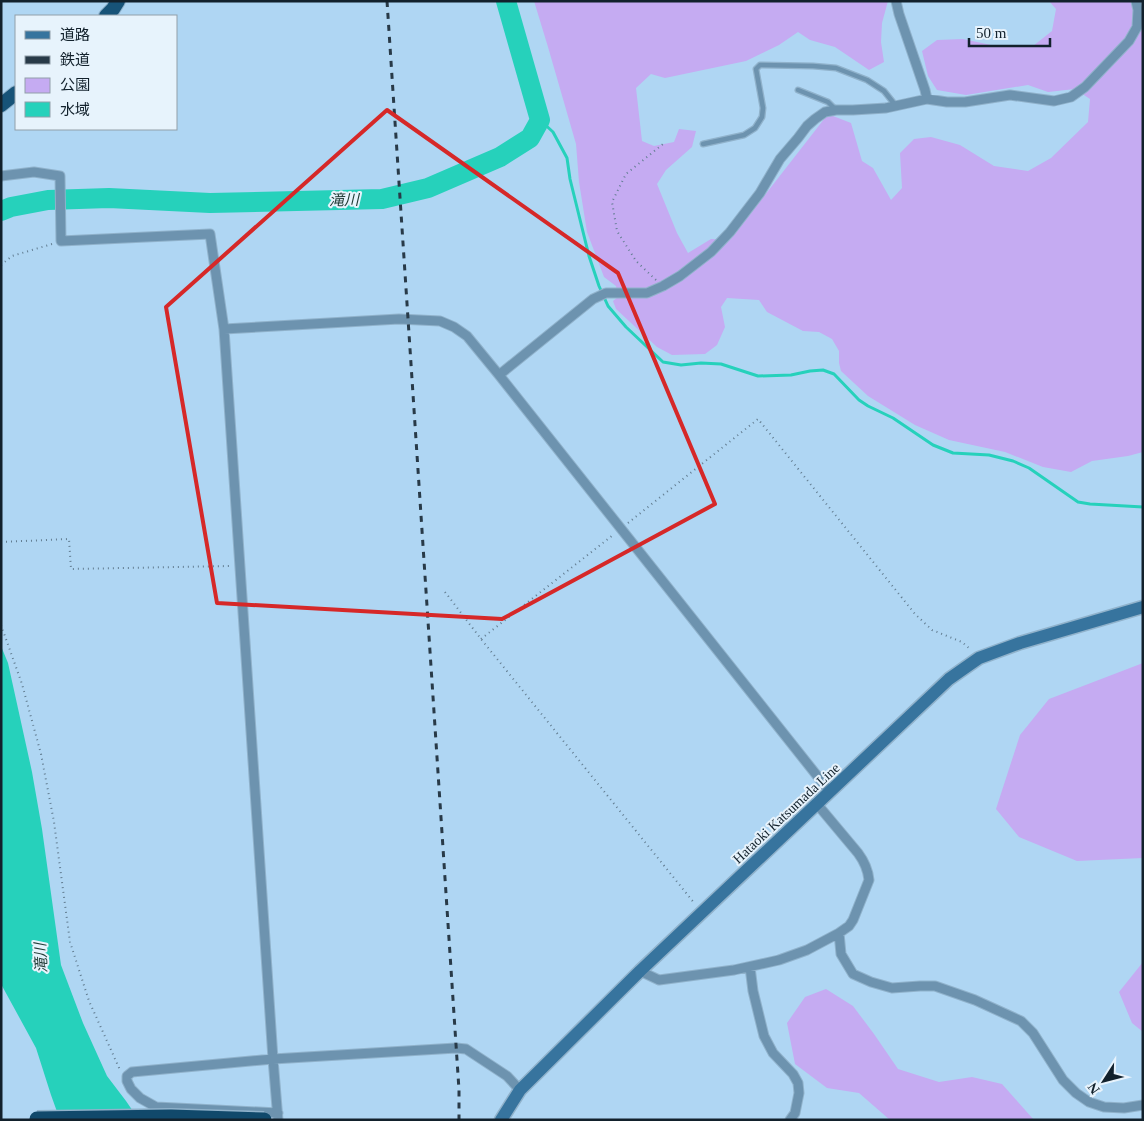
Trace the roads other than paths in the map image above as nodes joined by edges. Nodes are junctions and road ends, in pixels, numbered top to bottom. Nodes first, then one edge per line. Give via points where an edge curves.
1 (118, 1) edge
2 (896, 1) edge
3 (1136, 1) edge
4 (107, 15) edge
5 (798, 90) dead end
6 (15, 94) edge
7 (927, 99) junction
8 (1, 104) edge
9 (896, 106) junction
10 (836, 110) junction
11 (703, 144) dead end
12 (1, 176) edge
13 (224, 330) junction
14 (499, 375) junction
15 (1143, 607) edge
16 (830, 792) junction
17 (817, 804) junction
18 (839, 933) junction
19 (750, 967) junction
20 (640, 971) junction
21 (273, 1059) junction
22 (520, 1090) junction
23 (1143, 1104) edge
24 (156, 1106) junction
25 (278, 1116) edge
26 (37, 1120) edge
27 (165, 1120) edge
28 (264, 1120) edge
29 (502, 1120) edge
30 (790, 1120) edge

1 - 4 highway
2 - 7 street
3 - 7 street via 1137,27 1129,41 1085,88 1071,97 1054,101 1010,95 965,102
5 - 10 lane via 828,102
6 - 8 highway
7 - 9 street
9 - 10 street
9 - 11 lane via 884,91 868,80 836,68 760,65 756,69 763,108 755,128 744,135
10 - 14 street via 825,112 807,126 780,159 760,193 711,252 680,276 647,293 606,293 593,299
12 - 13 street via 34,172 60,176 61,238 210,234
13 - 14 street via 399,319 440,321 467,336
13 - 21 street
14 - 16 street
15 - 16 main road, Hataoki Katsumada Line via 979,658 949,679
16 - 17 main road, Hataoki Katsumada Line
17 - 18 street via 864,860 868,873 869,880 853,920
17 - 20 main road, Hataoki Katsumada Line
18 - 19 street via 807,950
18 - 23 street via 841,954 853,974 892,988 935,986 975,1000 1021,1021 1063,1080 1089,1102 1124,1108
19 - 20 street via 659,980
19 - 30 street via 764,1036 778,1060 798,1083 795,1113
20 - 22 main road, Hataoki Katsumada Line
21 - 22 street via 466,1048 507,1076
21 - 24 street via 132,1072 127,1081 131,1089
21 - 25 street
22 - 29 main road, Hataoki Katsumada Line
24 - 25 street
24 - 27 street
26 - 28 highway, bridge via 171,1117

